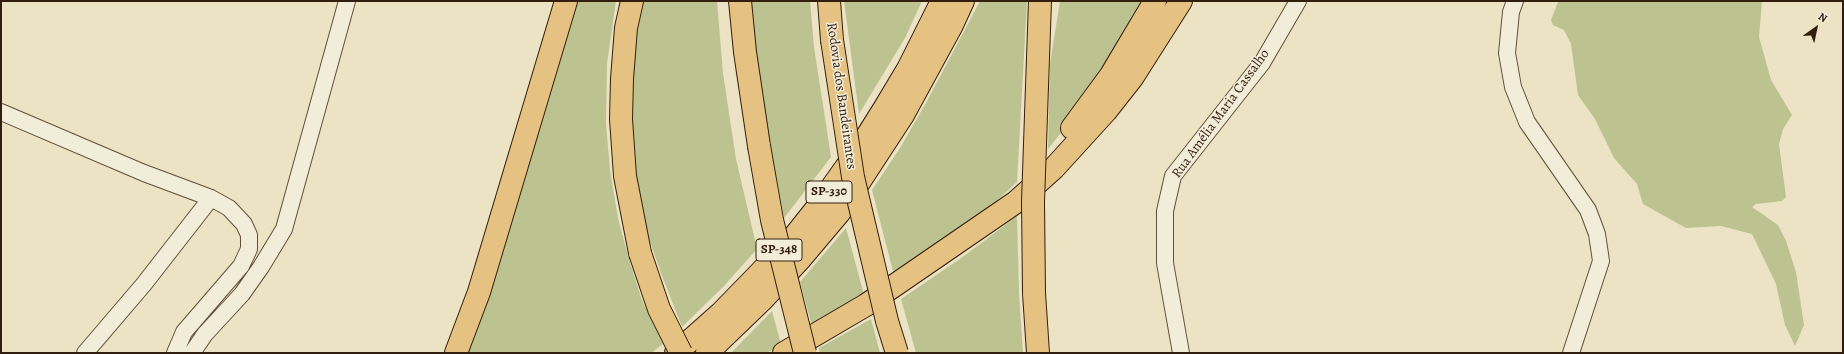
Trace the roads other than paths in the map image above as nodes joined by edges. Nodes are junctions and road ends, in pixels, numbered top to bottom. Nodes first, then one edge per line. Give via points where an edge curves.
1 (347, 1) edge
2 (566, 1) edge
3 (632, 1) edge
4 (740, 1) edge
5 (829, 1) edge
6 (942, 1) edge
7 (964, 1) edge
8 (1040, 1) edge
9 (1049, 1) edge
10 (1155, 1) edge
11 (1181, 1) edge
12 (1298, 1) edge
13 (1515, 1) edge
14 (1037, 83) junction
15 (1, 112) edge
16 (211, 198) junction
17 (960, 241) junction
18 (85, 353) edge
19 (175, 353) edge
20 (192, 353) edge
21 (456, 353) edge
22 (676, 353) edge
23 (681, 353) edge
24 (707, 353) edge
25 (784, 353) edge
26 (805, 353) edge
27 (897, 353) edge
28 (1038, 353) edge
29 (1181, 353) edge
30 (1571, 353) edge

1 - 20 street via 284,229 246,289 205,334
2 - 21 highway via 479,292
3 - 23 highway, bridge via 622,79 621,119 625,176 640,253 659,309
4 - 26 highway, SP-348, bridge via 745,52 772,220
5 - 27 highway, Rodovia dos Bandeirantes, bridge via 832,40 853,177
6 - 22 highway, SP-330 via 908,69 884,109 820,204 759,274 721,313
7 - 24 highway, SP-330 via 903,115 839,213 769,293
8 - 14 highway
9 - 14 highway
10 - 17 highway via 1111,75 1061,142 1024,184
11 - 17 highway via 1132,78 1054,168 1016,202
12 - 29 street, Rua Amélia Maria Cassalho via 1262,62 1173,176 1166,211 1165,263
13 - 30 street via 1511,12 1507,53 1513,87 1527,122 1588,210 1597,234 1600,261
14 - 28 highway, bridge via 1032,202
15 - 16 street via 144,173
16 - 18 street via 144,284
16 - 19 street via 229,208 244,224 249,235 249,249 242,266 184,332
17 - 25 highway via 866,305

